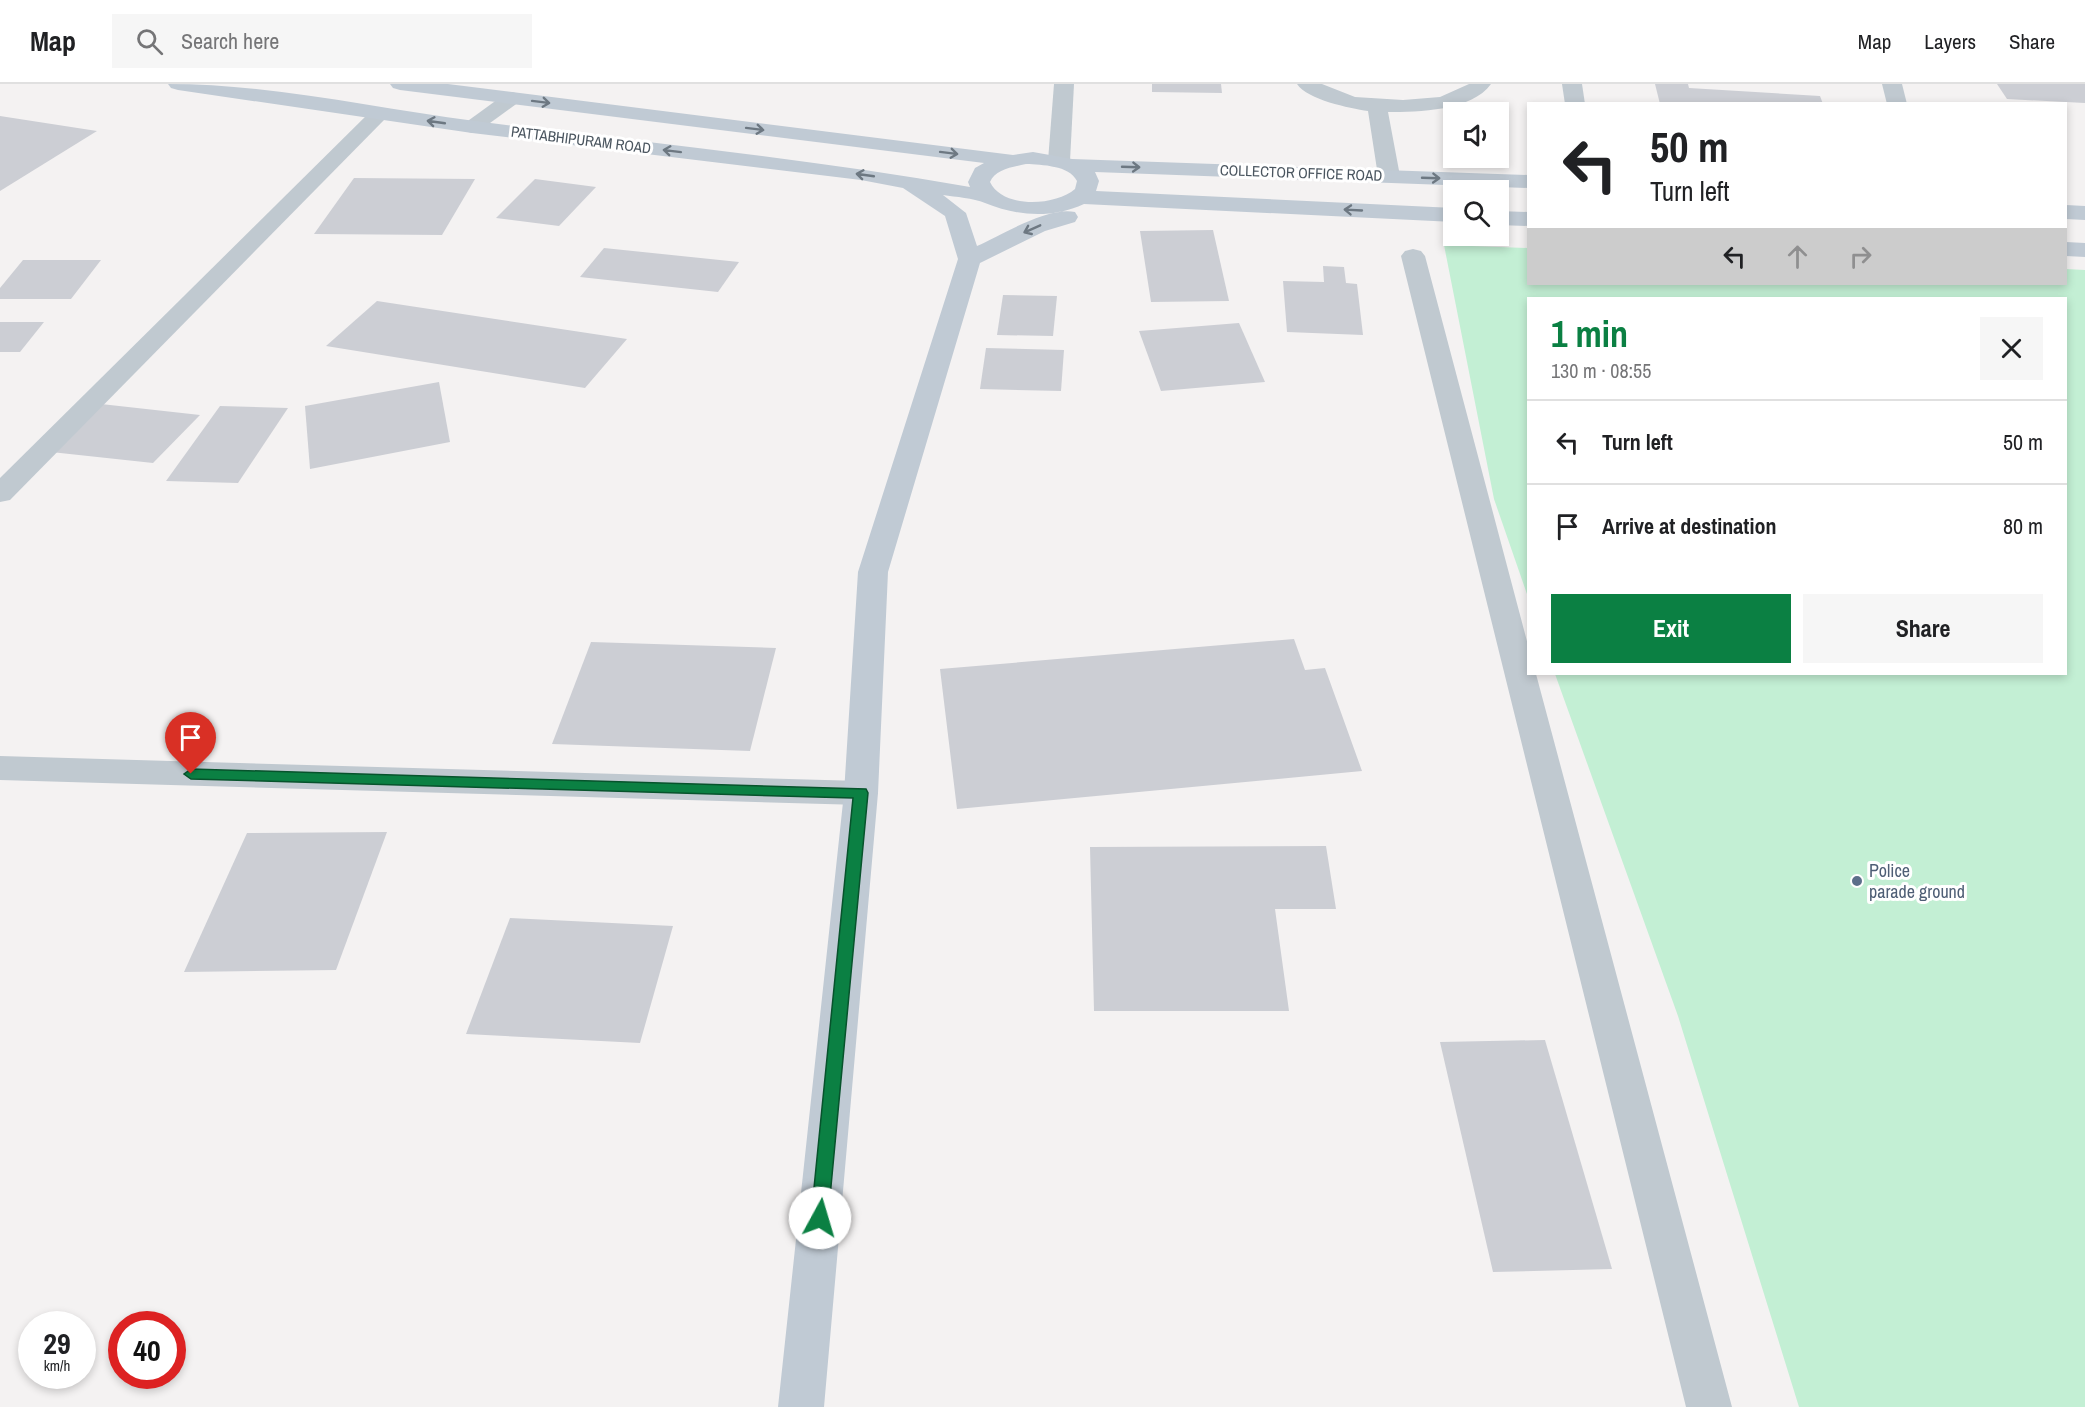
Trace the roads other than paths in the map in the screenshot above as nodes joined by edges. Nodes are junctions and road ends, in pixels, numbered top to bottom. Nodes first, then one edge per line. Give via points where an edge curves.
1 (178, 84) edge
2 (400, 84) edge
3 (1064, 84) edge
4 (1307, 84) edge
5 (1481, 84) edge
6 (1572, 84) edge
7 (1892, 84) edge
8 (512, 98) junction
9 (1575, 102) edge
10 (1896, 102) edge
11 (1377, 107) junction
12 (379, 114) junction
13 (472, 127) junction
14 (1009, 160) junction
15 (1066, 163) junction
16 (1389, 176) junction
17 (1527, 181) edge
18 (909, 182) junction
19 (985, 196) junction
20 (1080, 196) junction
21 (1128, 199) junction
22 (2067, 212) edge
23 (2085, 213) edge
24 (1443, 214) edge
25 (1509, 218) edge
26 (1527, 219) edge
27 (2067, 249) edge
28 (2085, 250) edge
29 (1413, 256) dead end
30 (970, 259) junction
31 (0, 494) edge
32 (0, 768) edge
33 (861, 793) junction
34 (801, 1407) edge
35 (1709, 1407) edge

1 - 12 street, PATTABHIPURAM ROAD
2 - 8 street, PATTABHIPURAM ROAD
3 - 15 street
4 - 11 street via 1330,96
5 - 11 street via 1475,92 1453,100
6 - 9 street
7 - 10 street
8 - 13 street
8 -> 14 street, PATTABHIPURAM ROAD
11 - 16 street
13 -> 12 street, PATTABHIPURAM ROAD
12 - 31 street
18 -> 13 street, PATTABHIPURAM ROAD
14 - 15 street, PATTABHIPURAM ROAD via 1043,158
14 - 19 street, PATTABHIPURAM ROAD via 985,171 979,179
15 -> 16 street, COLLECTOR OFFICE ROAD
15 - 20 street via 1088,180
16 -> 17 street, COLLECTOR OFFICE ROAD
18 - 19 street, PATTABHIPURAM ROAD
18 - 30 street via 955,213
19 - 20 street, PATTABHIPURAM ROAD via 1031,209 1067,203
20 - 21 street, COLLECTOR OFFICE ROAD
24 -> 21 street, COLLECTOR OFFICE ROAD
21 -> 30 street via 1037,226
22 - 23 street
25 - 26 street
27 - 28 street
29 - 35 street
30 - 33 street via 873,572
32 - 33 street
33 - 34 street

